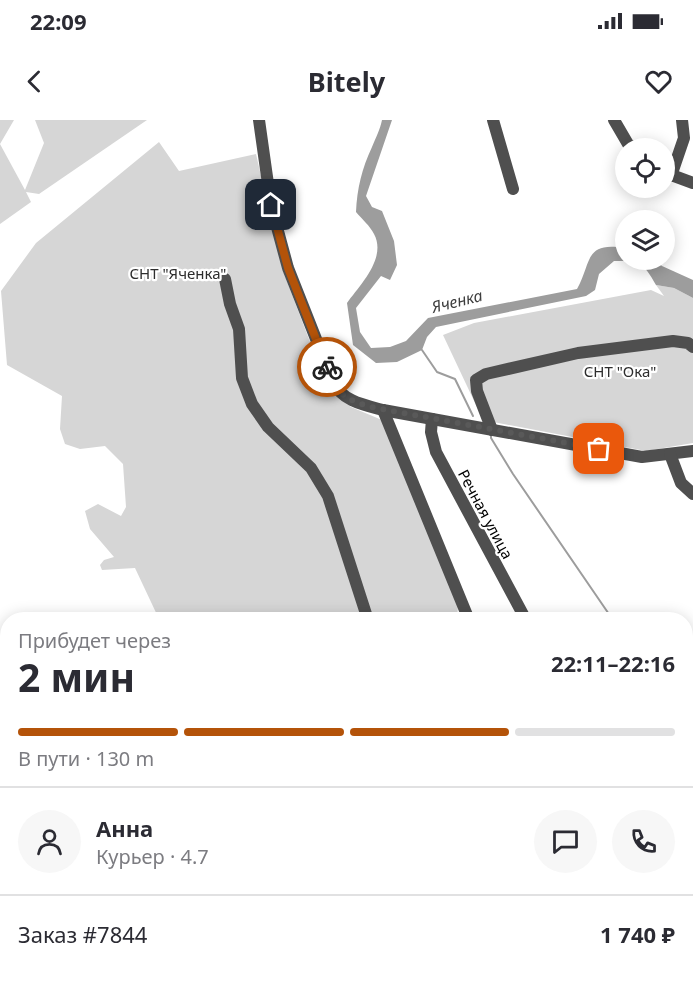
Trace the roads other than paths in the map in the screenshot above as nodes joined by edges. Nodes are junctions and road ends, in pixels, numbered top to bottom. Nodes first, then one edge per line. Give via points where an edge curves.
1 (259, 120) edge
2 (493, 120) edge
3 (614, 120) edge
4 (682, 120) edge
5 (624, 138) edge
6 (675, 158) edge
7 (675, 177) edge
8 (693, 183) edge
9 (513, 189) dead end
10 (225, 279) dead end
11 (693, 346) edge
12 (383, 410) junction
13 (432, 420) junction
14 (492, 430) junction
15 (693, 451) edge
16 (670, 454) junction
17 (693, 494) edge
18 (365, 612) edge
19 (461, 612) edge
20 (522, 612) edge

1 - 12 street via 271,205 288,268 333,382 342,395
2 - 9 street
3 - 5 street
4 - 6 street via 684,138
7 - 8 street
10 - 18 street via 239,329 242,378 252,404 268,427 311,468 328,496
11 - 14 street via 673,341 578,353 486,374 476,380 477,391
12 - 13 street
12 - 19 street
13 - 14 street
13 - 20 street, Речная улица via 436,452
14 - 16 street via 642,457
15 - 16 street
16 - 17 street via 681,483

